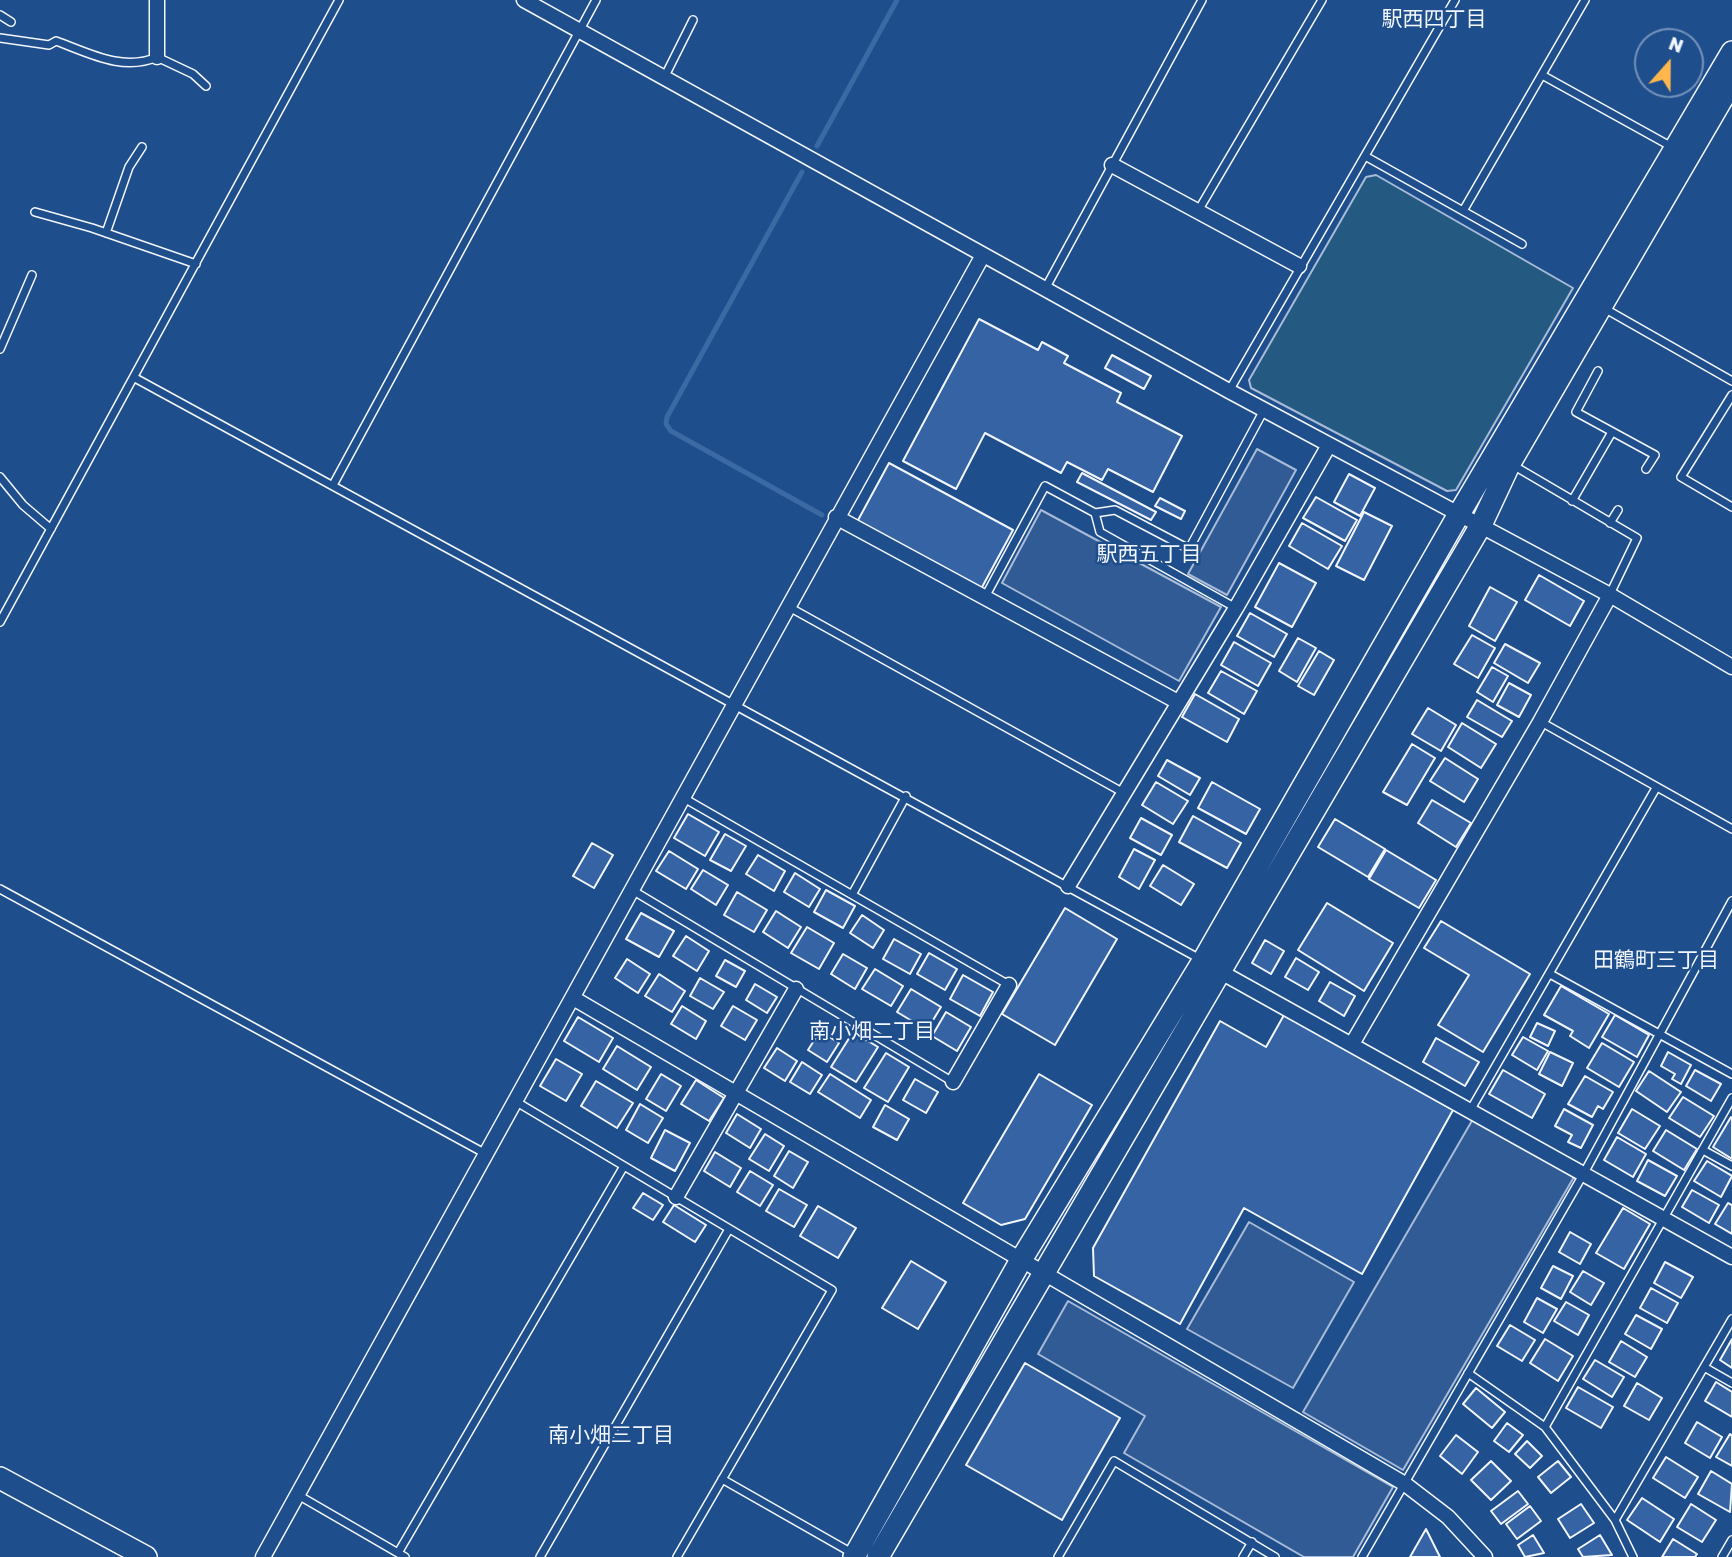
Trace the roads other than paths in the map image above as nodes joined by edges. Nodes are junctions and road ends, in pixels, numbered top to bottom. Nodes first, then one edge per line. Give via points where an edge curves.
1 (157, 0) edge
2 (340, 0) edge
3 (524, 0) edge
4 (596, 0) edge
5 (1202, 0) edge
6 (1322, 0) edge
7 (1455, 0) edge
8 (1586, 0) edge
9 (0, 15) edge
10 (693, 20) dead end
11 (11, 22) dead end
12 (580, 30) junction
13 (0, 38) edge
14 (1732, 52) edge
15 (157, 57) junction
16 (1542, 75) junction
17 (665, 76) junction
18 (1732, 82) edge
19 (206, 86) dead end
20 (142, 147) dead end
21 (1676, 149) junction
22 (1365, 156) junction
23 (1112, 165) junction
24 (1198, 211) junction
25 (1464, 211) junction
26 (35, 212) dead end
27 (106, 233) junction
28 (1522, 244) dead end
29 (982, 255) junction
30 (196, 264) junction
31 (1299, 266) junction
32 (32, 275) dead end
33 (1045, 289) junction
34 (1601, 307) junction
35 (0, 349) edge
36 (1598, 371) dead end
37 (135, 378) junction
38 (1732, 381) edge
39 (1229, 391) junction
40 (1732, 395) edge
41 (1264, 410) junction
42 (1612, 432) junction
43 (1329, 445) junction
44 (1510, 463) junction
45 (1646, 469) dead end
46 (0, 477) edge
47 (333, 485) junction
48 (1572, 501) junction
49 (1732, 508) edge
50 (1618, 510) dead end
51 (1095, 513) junction
52 (1459, 514) junction
53 (836, 517) junction
54 (1610, 523) junction
55 (1481, 525) junction
56 (51, 529) junction
57 (1610, 595) junction
58 (985, 597) junction
59 (789, 607) junction
60 (1236, 608) junction
61 (0, 622) edge
62 (1732, 667) edge
63 (735, 702) junction
64 (1178, 702) junction
65 (1540, 722) junction
66 (1656, 788) junction
67 (1124, 793) junction
68 (906, 796) junction
69 (682, 797) junction
70 (1732, 829) edge
71 (1068, 886) junction
72 (0, 889) edge
73 (631, 889) junction
74 (853, 893) junction
75 (1732, 901) edge
76 (1211, 966) junction
77 (1550, 974) junction
78 (1009, 985) joint
79 (796, 989) junction
80 (573, 999) junction
81 (1660, 1035) junction
82 (1352, 1044) junction
83 (1732, 1074) edge
84 (953, 1082) joint
85 (736, 1094) junction
86 (1732, 1098) edge
87 (515, 1101) junction
88 (1471, 1109) junction
89 (1703, 1150) junction
90 (486, 1154) junction
91 (624, 1166) junction
92 (1732, 1166) edge
93 (1584, 1173) junction
94 (676, 1197) junction
95 (1663, 1219) junction
96 (729, 1229) junction
97 (1732, 1257) edge
98 (1021, 1260) junction
99 (1043, 1272) junction
100 (1732, 1319) edge
101 (1704, 1367) junction
102 (1468, 1373) junction
103 (1732, 1383) edge
104 (1545, 1427) junction
105 (0, 1478) edge
106 (722, 1479) junction
107 (1405, 1484) junction
108 (298, 1495) junction
109 (1615, 1520) junction
110 (1732, 1540) edge
111 (1252, 1542) junction
112 (402, 1555) edge
113 (855, 1556) edge
114 (146, 1557) edge
115 (263, 1557) edge
116 (540, 1557) edge
117 (677, 1557) edge
118 (878, 1557) edge
119 (1058, 1557) edge
120 (1243, 1557) edge
121 (1275, 1557) edge
122 (1362, 1557) edge
123 (1485, 1557) edge
124 (1633, 1557) edge
125 (1722, 1557) edge

1 - 15 street
2 - 30 lane
3 - 12 street
4 - 12 lane
5 - 23 lane
6 - 24 lane
7 - 22 lane
8 - 16 lane
9 - 11 lane
10 - 17 lane
12 - 17 street
12 - 47 lane
13 - 15 lane via 49,45 56,41 112,61 141,64
14 - 21 street
15 - 19 lane via 193,74
16 - 21 lane
16 - 25 lane
17 - 29 street
18 - 34 street
20 - 27 lane via 129,167
21 - 52 street
22 - 25 lane
22 - 31 lane
23 - 24 street
23 - 33 lane
24 - 31 street
25 - 28 lane
26 - 27 lane
27 - 30 lane
29 - 33 street
29 - 53 street
30 - 37 lane
31 - 39 lane
32 - 35 lane
33 - 39 street
34 - 38 lane
34 - 44 street
36 - 42 lane via 1576,412
37 - 47 lane
37 - 56 lane
39 - 41 street
40 - 49 lane via 1681,477
41 - 43 street
41 - 51 lane via 1189,549 1115,510
42 - 45 lane via 1655,455
42 - 48 lane
43 - 52 street
43 - 60 street
44 - 48 lane
44 - 55 street
46 - 56 lane
47 - 63 lane
48 - 54 lane
50 - 54 lane
51 - 58 lane via 1045,486
51 - 60 lane via 1100,532
52 - 55 street
52 - 76 street
53 - 58 street
53 - 59 street
54 - 57 lane via 1637,538
55 - 57 street
55 - 76 street
56 - 61 lane
57 - 62 street
57 - 65 street
58 - 64 street
59 - 63 street
59 - 67 lane
60 - 64 street
63 - 68 lane
63 - 69 street
64 - 67 street
65 - 66 lane
65 - 82 street
66 - 70 lane
66 - 77 lane
67 - 71 street
68 - 71 lane
68 - 74 lane
69 - 73 street
69 - 74 lane
71 - 76 lane
72 - 90 lane
73 - 79 lane
73 - 80 street
74 - 78 lane
75 - 81 lane
76 - 82 street
76 - 98 street
76 - 99 street
77 - 81 lane
77 - 88 lane
78 - 84 street
79 - 84 lane
79 - 85 street
80 - 85 street
80 - 87 street
81 - 83 lane
81 - 93 lane
82 - 88 street
85 - 94 street
85 - 98 street
86 - 89 lane
87 - 90 street
87 - 91 lane
88 - 93 street
89 - 92 lane
89 - 95 lane
90 - 108 street
91 - 94 lane
91 - 112 lane
93 - 95 street
93 - 102 lane
94 - 96 lane
95 - 97 street
95 - 104 lane
96 - 106 lane via 832,1290
96 - 116 lane
98 - 99 street
98 - 113 street
99 - 107 street
99 - 118 street
100 - 101 lane
101 - 103 lane
101 - 109 lane
102 - 104 lane
102 - 107 lane
104 - 109 lane
105 - 114 street
106 - 113 lane
106 - 117 lane
107 - 122 lane
107 - 123 street via 1448,1517
108 - 112 lane
108 - 115 street
109 - 124 lane
110 - 125 lane
111 - 119 lane via 1114,1461
111 - 120 lane
111 - 121 lane

